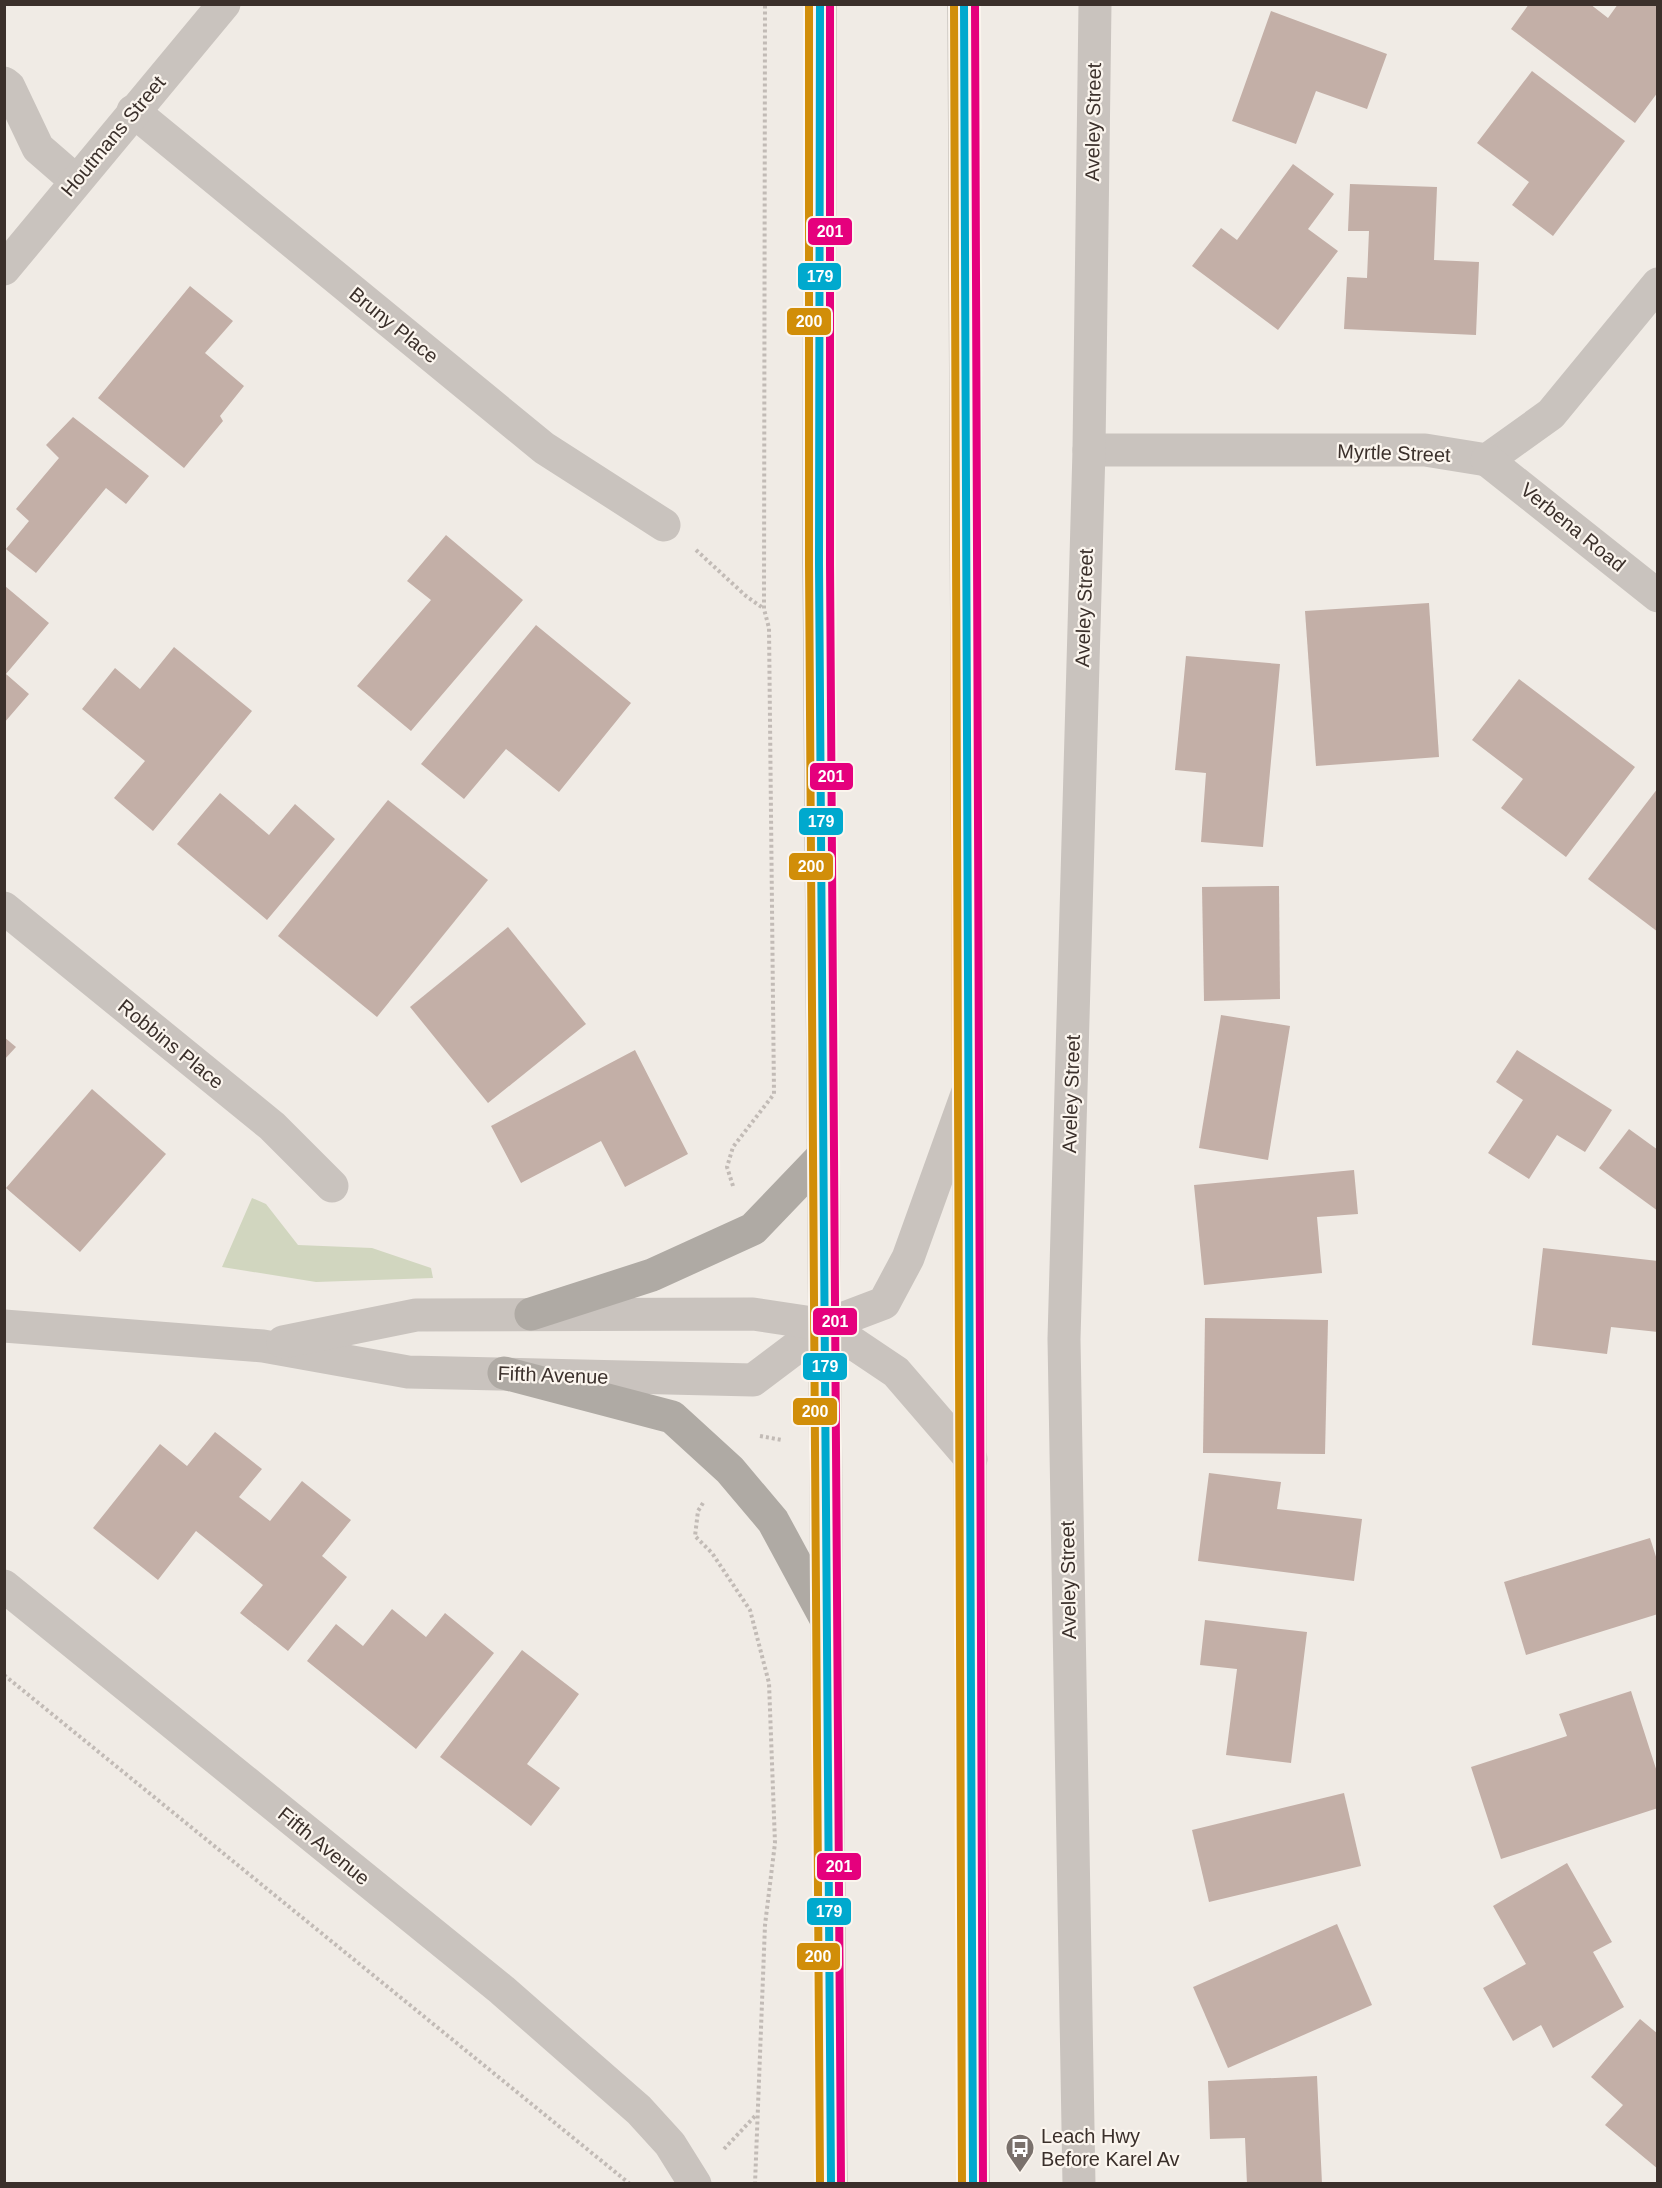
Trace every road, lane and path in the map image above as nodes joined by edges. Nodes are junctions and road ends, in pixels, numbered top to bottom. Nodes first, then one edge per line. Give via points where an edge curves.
1 (224, 4) edge
2 (765, 4) edge
3 (820, 4) edge
4 (964, 4) edge
5 (1095, 4) edge
6 (4, 83) edge
7 (133, 111) junction
8 (76, 181) junction
9 (4, 269) edge
10 (1658, 284) edge
11 (1089, 450) junction
12 (1487, 460) junction
13 (664, 525) dead end
14 (706, 558) dead end
15 (1658, 596) edge
16 (764, 609) junction
17 (4, 908) edge
18 (967, 1094) junction
19 (823, 1156) junction
20 (332, 1186) dead end
21 (753, 1229) junction
22 (531, 1314) junction
23 (826, 1324) junction
24 (4, 1326) edge
25 (263, 1346) junction
26 (504, 1373) junction
27 (971, 1459) junction
28 (730, 1470) junction
29 (4, 1586) edge
30 (828, 1623) junction
31 (4, 1675) edge
32 (630, 2184) edge
33 (695, 2184) edge
34 (755, 2184) edge
35 (831, 2184) edge
36 (974, 2184) edge
37 (1079, 2184) edge

1 - 7 street, Houtmans Street
2 - 16 path
3 - 19 highway
4 - 18 highway
5 - 11 street, Aveley Street
6 - 8 street via 38,148
7 - 8 street, Houtmans Street
7 - 13 street, Bruny Place via 544,448
8 - 9 street, Houtmans Street
10 - 12 street via 1551,414
11 - 12 street, Myrtle Street via 1425,450
11 - 37 street, Aveley Street via 1064,1339
12 - 15 street, Verbena Road
14 - 16 path
16 - 21 path via 769,628 774,1094 733,1147 728,1167 736,1198
17 - 20 street, Robbins Place via 272,1126
18 - 23 street, Fifth Avenue via 908,1258 884,1303
18 - 27 highway
19 - 21 highway
19 - 23 highway
21 - 22 highway via 652,1275
22 - 23 street, Fifth Avenue via 753,1314
22 - 25 street, Fifth Avenue via 416,1315
23 - 26 street, Fifth Avenue via 753,1380
23 - 27 street, Fifth Avenue via 896,1372
23 - 30 highway
24 - 25 street, Fifth Avenue
25 - 26 street, Fifth Avenue via 408,1372
26 - 28 highway via 672,1417
27 - 36 highway
28 - 30 highway via 773,1521
28 - 34 path via 698,1511 695,1536 712,1553 750,1610 769,1683 775,1843 765,1925
29 - 33 street, Fifth Avenue via 502,1990 639,2110 670,2144
30 - 35 highway
31 - 32 path

